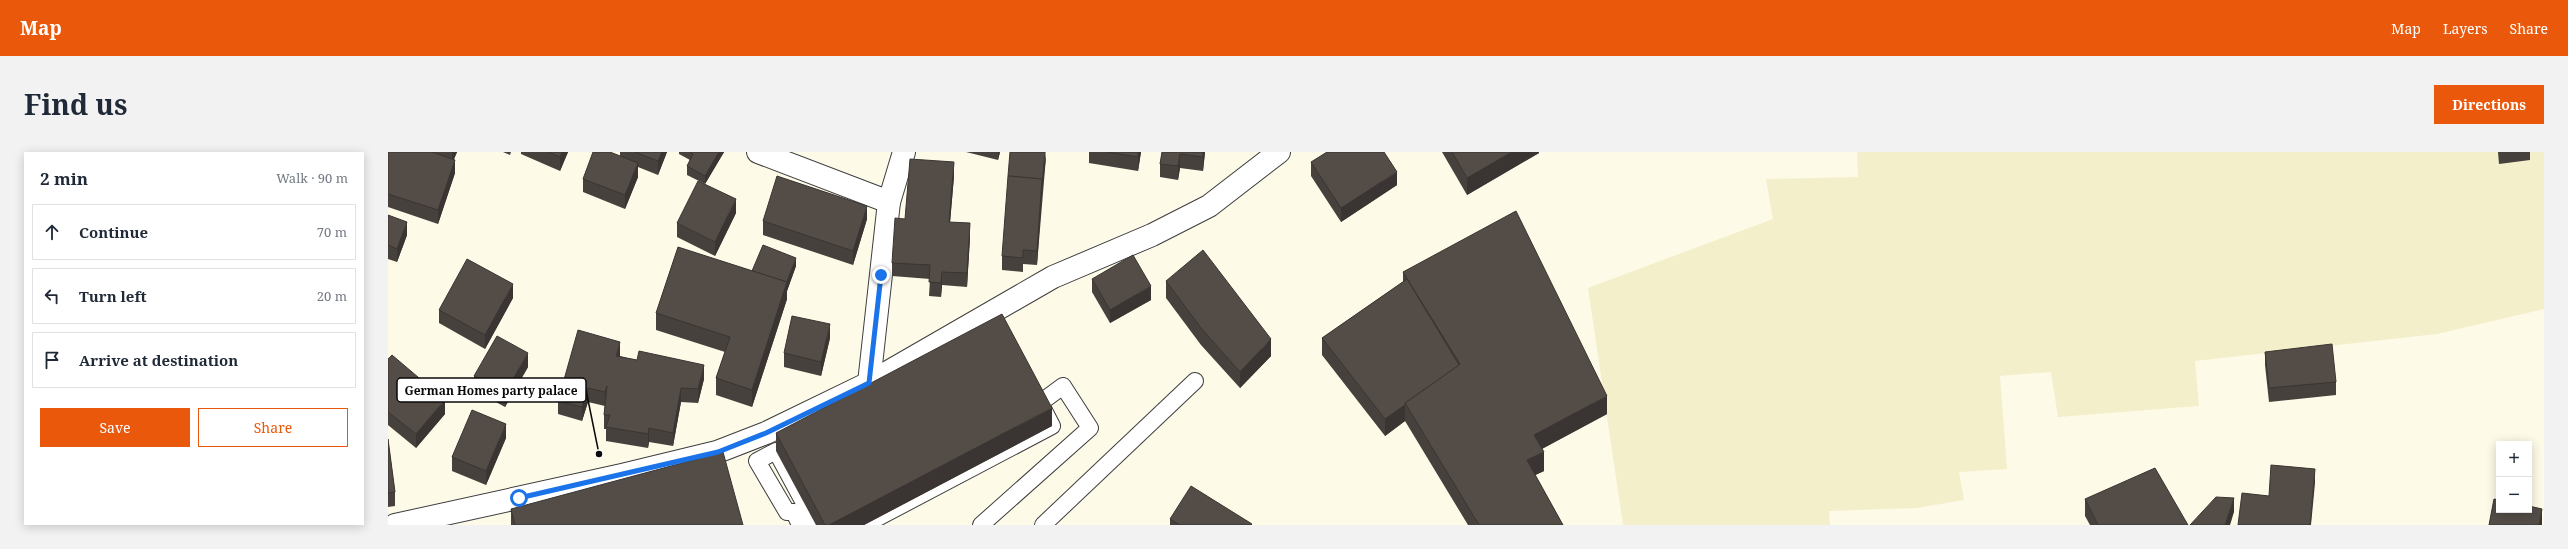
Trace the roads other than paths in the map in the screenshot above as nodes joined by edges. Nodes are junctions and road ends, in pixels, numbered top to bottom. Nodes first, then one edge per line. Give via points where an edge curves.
1 (758, 152) edge
2 (904, 152) edge
3 (1279, 152) edge
4 (889, 202) junction
5 (1196, 381) dead end
6 (869, 383) junction
7 (886, 519) edge
8 (395, 525) edge
9 (800, 525) edge
10 (816, 525) edge
11 (864, 525) edge
12 (982, 525) edge
13 (1043, 525) edge

1 - 4 street
2 - 4 street
3 - 6 street via 1209,206 1152,236 1053,277
4 - 6 street
5 - 13 lane
6 - 8 street via 766,433 718,452
7 - 11 lane
7 - 12 lane via 1052,426 1040,403 1064,386 1090,428
9 - 10 lane via 794,512 787,512 757,461 776,451

